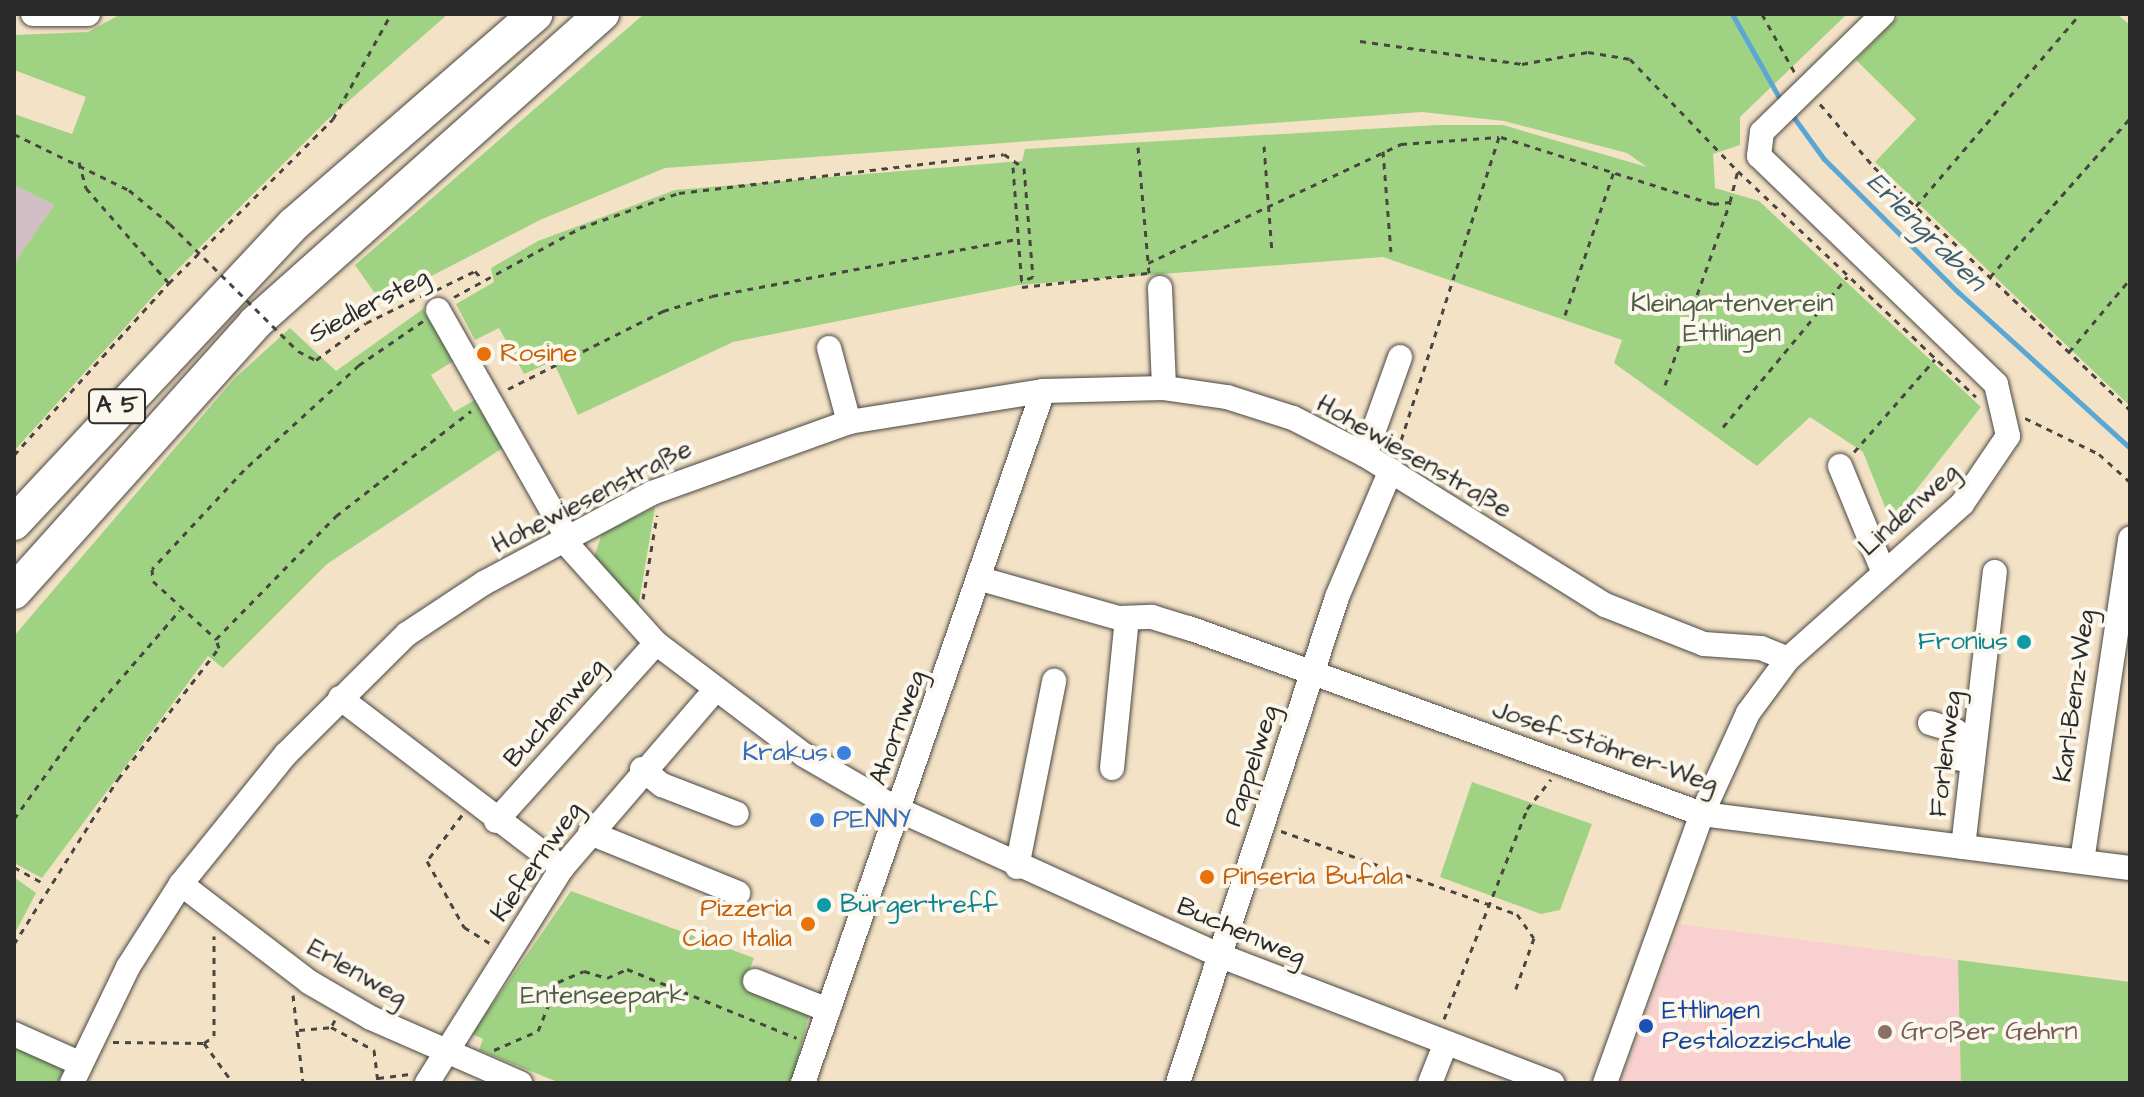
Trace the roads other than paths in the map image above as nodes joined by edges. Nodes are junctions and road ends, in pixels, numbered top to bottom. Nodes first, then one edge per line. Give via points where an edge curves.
1 (33, 14) edge
2 (88, 14) edge
3 (602, 14) edge
4 (1883, 14) edge
5 (532, 16) edge
6 (1154, 281) road end
7 (438, 310) road end
8 (829, 348) dead end
9 (1400, 357) dead end
10 (1164, 388) junction
11 (1043, 391) junction
12 (849, 422) junction
13 (1365, 455) junction
14 (1840, 466) road end
15 (1391, 470) junction
16 (14, 523) edge
17 (2130, 539) edge
18 (566, 540) junction
19 (1883, 571) junction
20 (1995, 572) dead end
21 (981, 579) junction
22 (14, 592) edge
23 (1127, 619) junction
24 (656, 643) junction
25 (1788, 659) junction
26 (1311, 672) junction
27 (1054, 681) dead end
28 (715, 690) junction
29 (340, 698) junction
30 (1930, 723) dead end
31 (1973, 761) junction
32 (1112, 768) dead end
33 (642, 769) junction
34 (899, 810) junction
35 (737, 814) dead end
36 (1702, 814) junction
37 (496, 821) junction
38 (590, 833) junction
39 (1963, 847) junction
40 (2082, 861) junction
41 (1017, 867) junction
42 (562, 868) junction
43 (2130, 868) edge
44 (181, 884) junction
45 (738, 893) dead end
46 (1221, 956) junction
47 (755, 981) dead end
48 (828, 1010) junction
49 (14, 1034) edge
50 (1441, 1044) junction
51 (446, 1051) junction
52 (77, 1074) edge
53 (429, 1080) edge
54 (520, 1083) edge
55 (803, 1083) edge
56 (1178, 1083) edge
57 (1430, 1083) edge
58 (1552, 1083) edge
59 (1605, 1083) edge

1 - 2 street
3 - 22 highway, A 5 via 255,323
4 - 19 street, Lindenweg via 1762,132 1759,156 1996,384 2007,417 2002,452 1982,481
5 - 16 highway, A 5 via 294,224
6 - 10 street
7 - 18 street, Buchenweg
8 - 12 street
9 - 13 street
10 - 11 street, Hohewiesenstraße
10 - 13 street, Hohewiesenstraße via 1293,418
11 - 12 street, Hohewiesenstraße
11 - 21 street, Ahornweg
12 - 18 street, Hohewiesenstraße via 652,493
13 - 15 street, Hohewiesenstraße
14 - 19 street
15 - 25 street, Hohewiesenstraße via 1605,605 1704,644 1761,648
15 - 26 street, Pappelweg
17 - 40 street, Karl-Benz-Weg
18 - 24 street, Buchenweg
18 - 29 street, Hohewiesenstraße via 407,634
19 - 25 street, Lindenweg
20 - 31 street, Forlenweg
21 - 23 street, Josef-Stöhrer-Weg
21 - 34 street, Ahornweg
23 - 26 street, Josef-Stöhrer-Weg via 1152,617
23 - 32 street
24 - 28 street, Buchenweg
24 - 37 street, Buchenweg
25 - 36 street, Lindenweg via 1729,745
26 - 36 street, Josef-Stöhrer-Weg
26 - 46 street, Pappelweg
27 - 41 street
28 - 33 street, Kiefernweg
28 - 34 street, Buchenweg via 804,755
29 - 37 street
29 - 44 street, Hohewiesenstraße
30 - 31 street via 1956,731 1955,758
31 - 39 street, Forlenweg
33 - 35 street via 662,785
33 - 38 street, Kiefernweg
34 - 41 street, Buchenweg
34 - 48 street, Ahornweg
36 - 39 street, Josef-Stöhrer-Weg
36 - 59 street, Lindenweg
37 - 42 street
38 - 42 street, Kiefernweg
38 - 45 street
39 - 40 street, Josef-Stöhrer-Weg
40 - 43 street, Josef-Stöhrer-Weg
41 - 46 street, Buchenweg
42 - 51 street, Kiefernweg
44 - 51 street, Erlenweg via 345,1003
44 - 52 street, Hohewiesenstraße
46 - 50 street, Buchenweg
46 - 56 street, Pappelweg
47 - 48 street
48 - 55 street, Ahornweg
49 - 52 street
50 - 57 street
50 - 58 street, Buchenweg
51 - 53 street, Kiefernweg
51 - 54 street, Erlenweg

